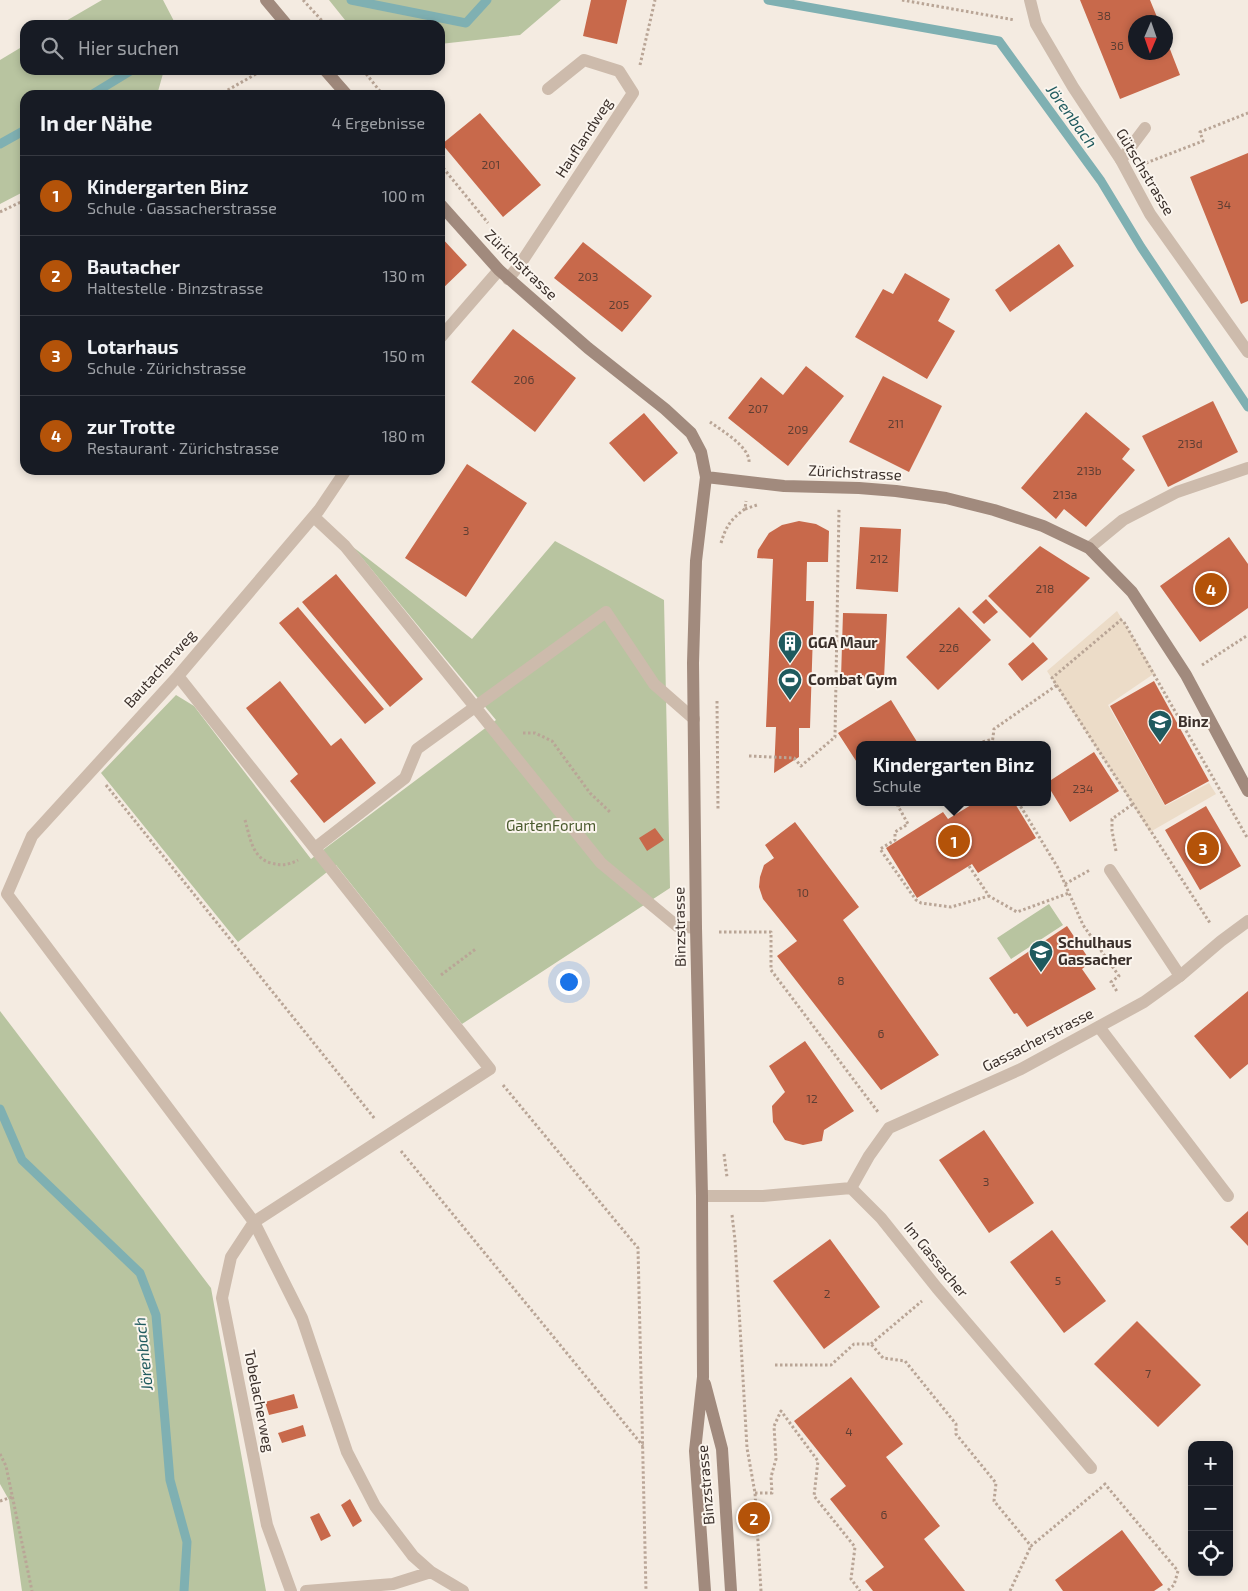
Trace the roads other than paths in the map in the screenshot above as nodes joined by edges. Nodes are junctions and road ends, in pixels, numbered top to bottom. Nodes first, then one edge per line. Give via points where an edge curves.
1 (266, 0) edge
2 (1030, 0) edge
3 (283, 20) edge
4 (329, 75) edge
5 (548, 89) dead end
6 (343, 90) edge
7 (1145, 128) dead end
8 (1124, 165) junction
9 (445, 210) edge
10 (504, 275) junction
11 (445, 333) edge
12 (1248, 352) edge
13 (1248, 468) edge
14 (343, 475) edge
15 (706, 477) junction
16 (314, 517) junction
17 (1089, 548) junction
18 (178, 676) junction
19 (476, 706) junction
20 (694, 718) junction
21 (1248, 791) edge
22 (315, 848) junction
23 (1110, 870) dead end
24 (1248, 921) edge
25 (696, 928) junction
26 (1180, 976) junction
27 (1099, 1027) junction
28 (852, 1188) junction
29 (702, 1196) junction
30 (1228, 1196) dead end
31 (254, 1222) junction
32 (703, 1377) junction
33 (1091, 1468) road end
34 (432, 1572) junction
35 (291, 1591) edge
36 (306, 1591) edge
37 (463, 1591) edge
38 (705, 1591) edge
39 (731, 1591) edge

1 - 3 main road
2 - 8 street, Gütschstrasse via 1036,24
4 - 6 main road
5 - 10 street, Hauflandweg via 584,60 619,71 633,93 521,263
7 - 8 street
8 - 12 street, Gütschstrasse via 1150,214
9 - 10 main road, Zürichstrasse
10 - 11 street
10 - 15 main road, Zürichstrasse via 691,433 701,452
13 - 17 street via 1170,496 1123,520
14 - 16 street, Bautacherweg
15 - 17 main road, Zürichstrasse via 784,486 896,491 946,498 1043,526
15 - 20 main road, Binzstrasse via 693,627
16 - 18 street, Bautacherweg
16 - 19 street via 345,546
17 - 21 main road, Zürichstrasse via 1132,592 1186,676
18 - 22 street
18 - 31 street, Bautacherweg via 32,836 7,894
19 - 20 street via 606,612 654,684
19 - 22 street via 417,749 405,778
19 - 25 street via 601,862 677,926
20 - 25 main road, Binzstrasse
22 - 31 street via 490,1069
23 - 26 street
24 - 26 street, Gassacherstrasse
25 - 29 main road, Binzstrasse
26 - 27 street, Gassacherstrasse via 1144,1002
27 - 28 street, Gassacherstrasse via 1021,1069 889,1128
27 - 30 street
28 - 29 street via 763,1196
28 - 33 street, Im Gassacher via 881,1218
29 - 32 main road, Binzstrasse
31 - 34 street via 302,1318 347,1452 375,1506 414,1556
31 - 35 street, Tobelacherweg via 230,1256 222,1298 267,1526
32 - 38 main road, Binzstrasse via 695,1451
32 - 39 main road, Binzstrasse via 722,1449
34 - 36 street via 393,1584
34 - 37 street

